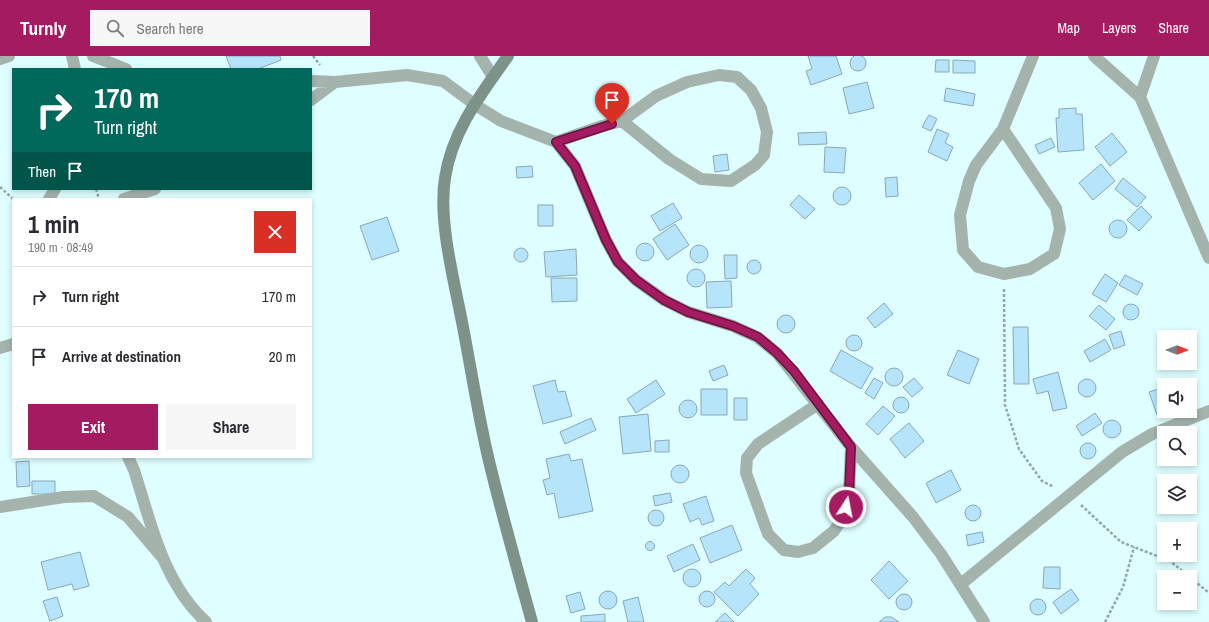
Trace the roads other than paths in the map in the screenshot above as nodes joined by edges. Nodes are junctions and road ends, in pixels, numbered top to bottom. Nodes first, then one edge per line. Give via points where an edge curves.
1 (9, 56) edge
2 (72, 56) edge
3 (93, 56) edge
4 (480, 56) edge
5 (508, 56) edge
6 (1034, 56) edge
7 (1154, 56) edge
8 (1098, 57) edge
9 (0, 59) edge
10 (75, 68) edge
11 (123, 68) edge
12 (493, 77) junction
13 (312, 81) edge
14 (335, 82) junction
15 (1140, 97) junction
16 (312, 99) edge
17 (474, 104) junction
18 (622, 121) junction
19 (1003, 129) junction
20 (556, 142) junction
21 (152, 190) edge
22 (127, 198) edge
23 (1209, 258) edge
24 (12, 344) edge
25 (0, 348) edge
26 (818, 404) junction
27 (1209, 411) edge
28 (851, 447) junction
29 (128, 458) edge
30 (0, 507) edge
31 (162, 557) junction
32 (961, 584) junction
33 (206, 622) edge
34 (532, 622) edge
35 (984, 622) edge

1 - 9 street
2 - 10 street
3 - 11 street
4 - 12 street
5 - 12 street
6 - 19 street
7 - 15 street
8 - 15 street
12 - 17 street
13 - 14 street
14 - 16 street
14 - 17 street via 407,74 443,81
15 - 23 street
17 - 20 street via 501,121
17 - 34 street via 462,124 445,179 444,217 450,262 489,461
18 - 18 street via 656,96 687,82 719,74 737,77 751,90 761,108 767,132 764,154 756,165 731,181 701,179 669,159
18 - 20 street
19 - 19 street via 976,165 960,214 963,250 978,267 1004,274 1030,269 1054,254 1060,229 1056,208
20 - 26 street via 575,166 618,262 636,280 664,300 688,312 758,337 777,353
21 - 22 street
24 - 25 street
26 - 28 street
26 - 28 street via 758,444 747,458 746,473 768,534 784,550 798,552 813,548 834,530 842,519 849,494
27 - 32 street via 1152,434 1122,452
28 - 32 street via 913,517
29 - 31 street
30 - 31 street via 64,497 94,496 128,517
31 - 33 street via 181,594
32 - 35 street

